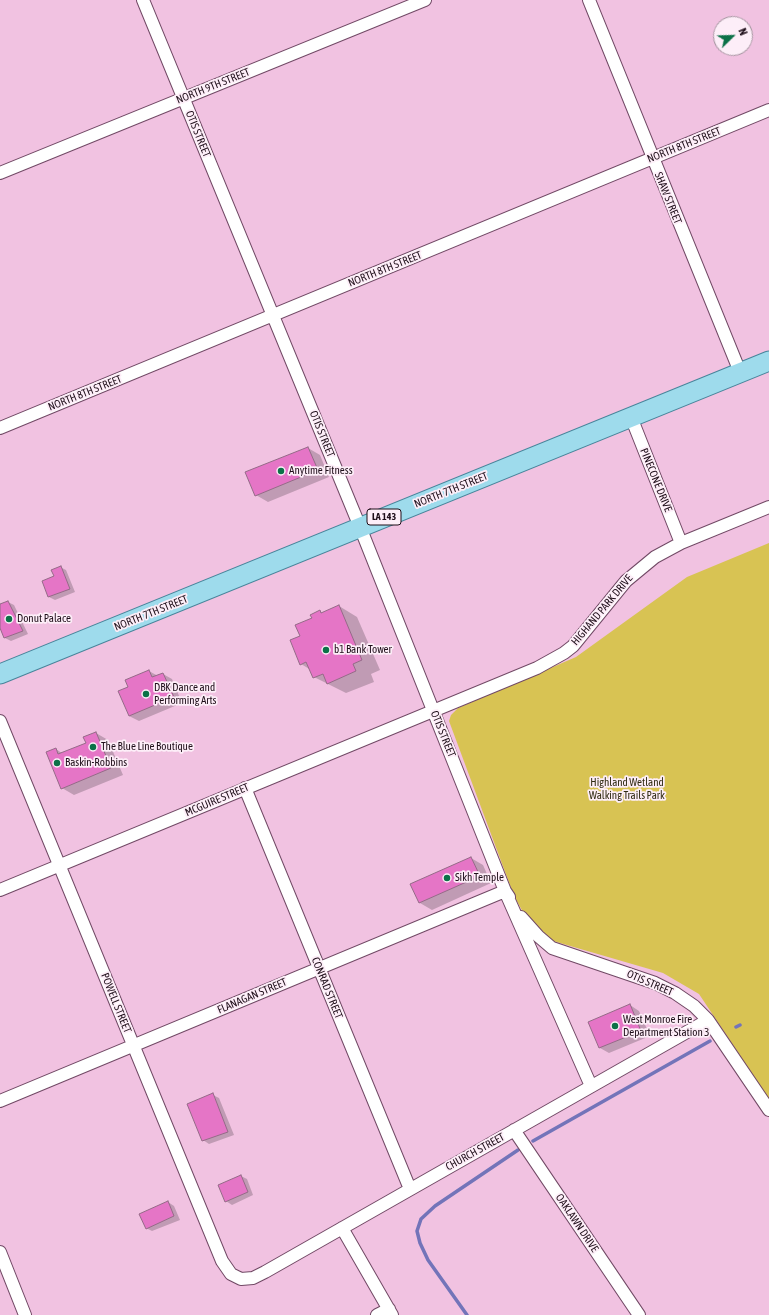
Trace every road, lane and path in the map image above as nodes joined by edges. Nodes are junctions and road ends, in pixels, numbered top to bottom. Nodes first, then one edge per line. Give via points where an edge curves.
1 (143, 0) edge
2 (425, 0) edge
3 (589, 0) edge
4 (184, 98) junction
5 (769, 110) edge
6 (652, 158) junction
7 (0, 173) edge
8 (273, 315) junction
9 (769, 361) edge
10 (740, 372) junction
11 (630, 417) junction
12 (0, 428) edge
13 (769, 507) edge
14 (360, 527) junction
15 (681, 543) junction
16 (0, 674) edge
17 (434, 711) junction
18 (0, 721) edge
19 (245, 788) junction
20 (59, 865) junction
21 (0, 890) edge
22 (505, 891) junction
23 (319, 968) junction
24 (708, 1020) junction
25 (133, 1045) junction
26 (591, 1086) junction
27 (0, 1101) edge
28 (769, 1110) edge
29 (514, 1130) junction
30 (410, 1189) junction
31 (342, 1228) junction
32 (0, 1252) edge
33 (241, 1279) joint
34 (391, 1312) edge
35 (25, 1315) edge
36 (377, 1315) edge
37 (639, 1315) edge

1 - 4 street, OTIS STREET
2 - 4 street, NORTH 9TH STREET
3 - 6 street, SHAW STREET
4 - 7 street, NORTH 9TH STREET
4 - 8 street, OTIS STREET
5 - 6 street, NORTH 8TH STREET
6 - 8 street, NORTH 8TH STREET
6 - 10 street, SHAW STREET
8 - 12 street, NORTH 8TH STREET
8 - 14 street, OTIS STREET
9 - 10 main road, NORTH 7TH STREET / LA 143
10 - 11 main road, NORTH 7TH STREET / LA 143
11 - 14 main road, NORTH 7TH STREET / LA 143
11 - 15 street, PINECONE DRIVE
13 - 15 street, HIGHAND PARK DRIVE
14 - 16 main road, NORTH 7TH STREET / LA 143
14 - 17 street, OTIS STREET
15 - 17 street, HIGHAND PARK DRIVE via 655,557 634,573 584,635 564,653 537,668
17 - 19 street, MCGUIRE STREET
17 - 22 street, OTIS STREET
18 - 20 street, POWELL STREET
19 - 20 street, MCGUIRE STREET
19 - 23 street, CONRAD STREET
20 - 21 street, MCGUIRE STREET
20 - 25 street, POWELL STREET
22 - 23 street, FLANAGAN STREET
22 - 24 street, OTIS STREET via 522,919 552,948 655,983 694,1006
22 - 26 street, OTIS STREET
23 - 25 street, FLANAGAN STREET
23 - 30 street, CONRAD STREET
24 - 26 street, CHURCH STREET
24 - 28 street, OTIS STREET
25 - 27 street, FLANAGAN STREET
25 - 33 street, POWELL STREET via 222,1261 231,1274
26 - 29 street, CHURCH STREET
29 - 30 street, CHURCH STREET
29 - 37 street, OAKLAWN DRIVE
30 - 31 street, CHURCH STREET
31 - 33 street, CHURCH STREET via 253,1278
31 - 34 street
32 - 35 street
34 - 36 street

